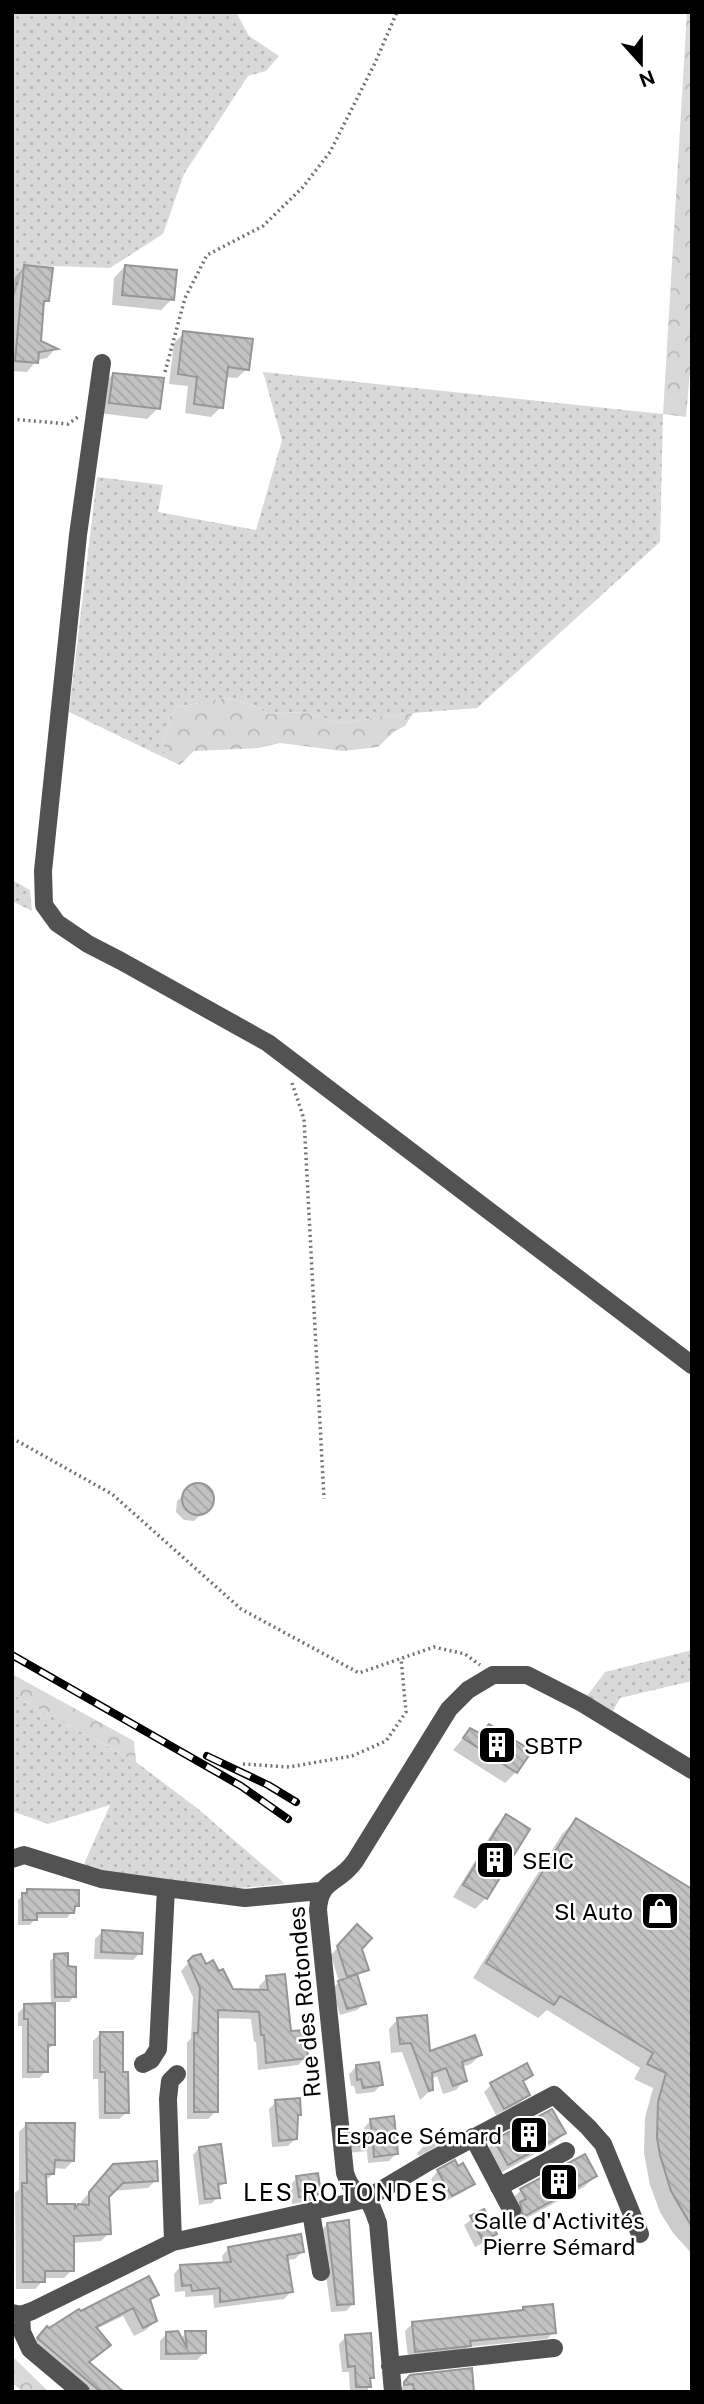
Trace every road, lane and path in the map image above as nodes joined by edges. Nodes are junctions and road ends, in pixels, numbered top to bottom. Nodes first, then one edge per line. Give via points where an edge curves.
1 (397, 12) edge
2 (102, 363) dead end
3 (165, 372) dead end
4 (96, 404) junction
5 (12, 419) edge
6 (290, 1076) dead end
7 (692, 1366) edge
8 (12, 1438) edge
9 (324, 1499) dead end
10 (401, 1658) junction
11 (494, 1675) junction
12 (243, 1764) dead end
13 (692, 1770) edge
14 (12, 1859) edge
15 (166, 1888) junction
16 (320, 1891) junction
17 (144, 2064) dead end
18 (177, 2074) dead end
19 (473, 2137) junction
20 (566, 2151) dead end
21 (499, 2187) junction
22 (366, 2199) junction
23 (512, 2211) dead end
24 (311, 2212) junction
25 (640, 2235) dead end
26 (173, 2242) junction
27 (321, 2272) dead end
28 (17, 2314) edge
29 (554, 2348) dead end
30 (390, 2366) junction
31 (81, 2392) edge
32 (393, 2392) edge

1 - 3 path via 330,152 303,187 262,226 207,255 185,298
2 - 4 street
4 - 5 path via 68,424
4 - 7 street via 43,871 44,905 57,923 88,944 268,1043
6 - 9 path via 304,1119
8 - 10 path via 112,1494 241,1609 359,1673
10 - 11 path via 434,1647 465,1654
10 - 12 path via 406,1712 386,1741 352,1756 289,1767
11 - 13 street via 527,1675
11 - 16 street, Rue des Rotondes via 468,1690 449,1709 348,1870
14 - 15 street via 24,1854 101,1879
15 - 16 street via 245,1898
15 - 17 street via 158,2049
16 - 22 street, Rue des Rotondes via 317,1910 345,2173 351,2189
18 - 26 street via 170,2081 168,2099
19 - 21 street
19 - 22 street
19 - 25 street via 554,2095 603,2144
20 - 21 street
21 - 23 street
22 - 24 street
22 - 30 street, Rue des Rotondes via 378,2223
24 - 26 street
24 - 27 street
26 - 28 street
28 - 31 street via 30,2349
29 - 30 street
30 - 32 street, Rue des Rotondes

